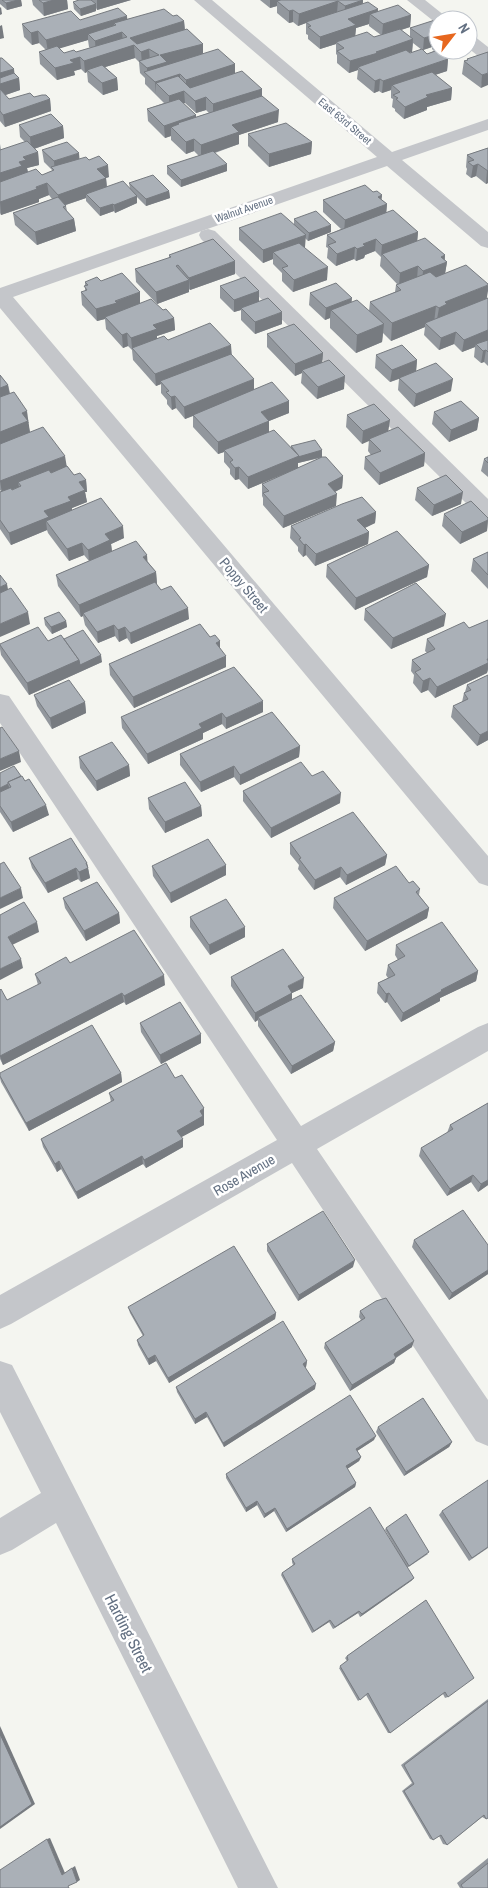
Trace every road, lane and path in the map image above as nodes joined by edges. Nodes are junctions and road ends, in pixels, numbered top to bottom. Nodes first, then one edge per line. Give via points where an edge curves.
1 (202, 0) edge
2 (415, 0) edge
3 (428, 10) edge
4 (488, 124) edge
5 (390, 158) junction
6 (198, 226) junction
7 (488, 242) edge
8 (0, 295) edge
9 (488, 512) edge
10 (0, 703) edge
11 (488, 875) edge
12 (488, 1036) edge
13 (297, 1145) junction
14 (0, 1313) edge
15 (0, 1377) edge
16 (488, 1429) edge
17 (62, 1500) junction
18 (0, 1538) edge
19 (259, 1888) edge

1 - 5 street, East 63rd Street
2 - 3 street
4 - 5 street, Walnut Avenue
5 - 6 street, Walnut Avenue
5 - 7 street, East 63rd Street
6 - 8 street, Walnut Avenue
6 - 9 street
8 - 11 street, Poppy Street
10 - 13 street
12 - 13 street, Rose Avenue
13 - 14 street, Rose Avenue
13 - 16 street
15 - 17 street, Harding Street
17 - 18 street
17 - 19 street, Harding Street

